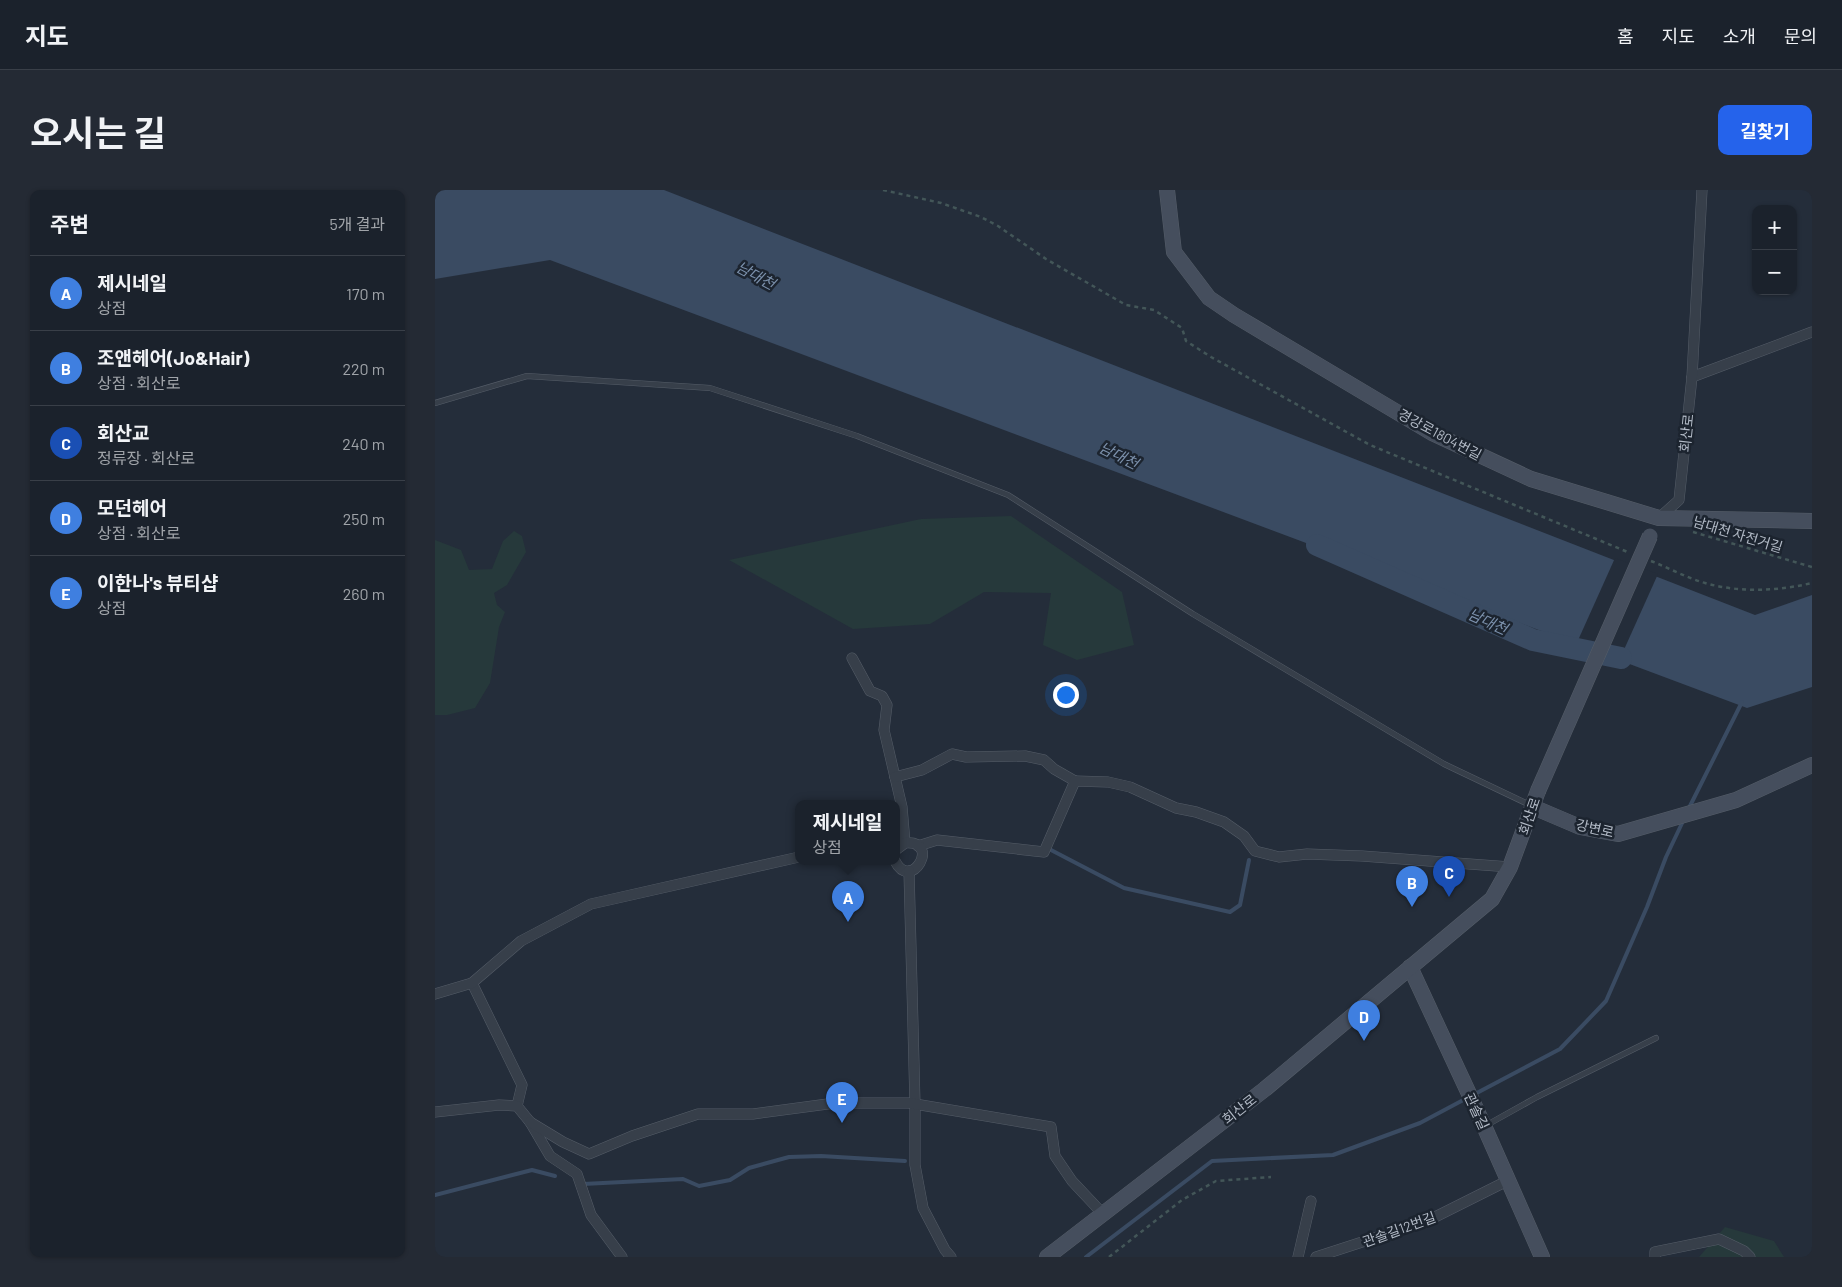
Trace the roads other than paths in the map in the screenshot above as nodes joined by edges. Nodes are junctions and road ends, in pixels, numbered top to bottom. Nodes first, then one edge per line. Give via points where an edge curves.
1 (1167, 190) edge
2 (1702, 190) edge
3 (1812, 332) edge
4 (1692, 377) junction
5 (435, 403) edge
6 (1659, 518) junction
7 (1812, 521) edge
8 (852, 658) dead end
9 (1812, 765) edge
10 (895, 778) junction
11 (1075, 781) junction
12 (1533, 807) junction
13 (900, 833) edge
14 (918, 846) junction
15 (900, 847) edge
16 (795, 858) edge
17 (898, 865) edge
18 (1511, 868) junction
19 (909, 870) junction
20 (1410, 967) junction
21 (472, 983) junction
22 (435, 994) edge
23 (1656, 1038) dead end
24 (915, 1104) junction
25 (517, 1106) junction
26 (435, 1112) edge
27 (530, 1122) junction
28 (1484, 1126) junction
29 (1507, 1181) junction
30 (1311, 1201) dead end
31 (1103, 1214) junction
32 (622, 1257) edge
33 (951, 1257) edge
34 (1047, 1257) edge
35 (1298, 1257) edge
36 (1316, 1257) edge
37 (1542, 1257) edge
38 (1655, 1257) edge
39 (1750, 1257) edge

1 - 6 street, 경강로1804번길 via 1174,252 1209,298 1234,315 1432,433 1531,479
2 - 4 street, 회산로
3 - 4 street
4 - 6 street, 회산로 via 1679,500
5 - 12 lane via 527,376 710,388 857,436 1008,495 1193,614 1444,764
6 - 7 street, 경강로1804번길
6 - 12 street, 회산로, bridge
8 - 10 street via 870,691 882,696 887,705 884,730
9 - 12 street, 강변로 via 1736,800 1618,834 1579,827
10 - 11 street via 922,770 952,754 966,757 1025,756 1044,760
10 - 13 street via 902,806
11 - 14 street via 1043,852 937,840
11 - 18 street via 1108,782 1130,787 1176,808 1224,822 1244,836 1255,850 1279,857 1307,854 1362,856
12 - 18 street, 회산로
14 - 15 street via 909,843
14 - 19 street via 923,855 921,864
16 - 21 street via 591,904 521,941
17 - 19 street
18 - 20 street, 회산로 via 1492,899
19 - 24 street
20 - 28 street, 관솔길
20 - 31 street, 회산로 via 1265,1089
21 - 22 street
21 - 25 street via 522,1085
23 - 28 lane
24 - 27 street via 835,1103 753,1114 698,1114 589,1154
24 - 31 street via 1051,1127 1055,1156 1073,1182
24 - 33 street via 915,1165 923,1208
25 - 26 street
25 - 27 street
27 - 32 street via 550,1156 577,1174 591,1215
28 - 29 street, 관솔길
29 - 36 street, 관솔길12번길 via 1427,1221
29 - 37 street, 관솔길
30 - 35 street
31 - 34 street, 회산로
38 - 39 street via 1655,1252 1719,1239

